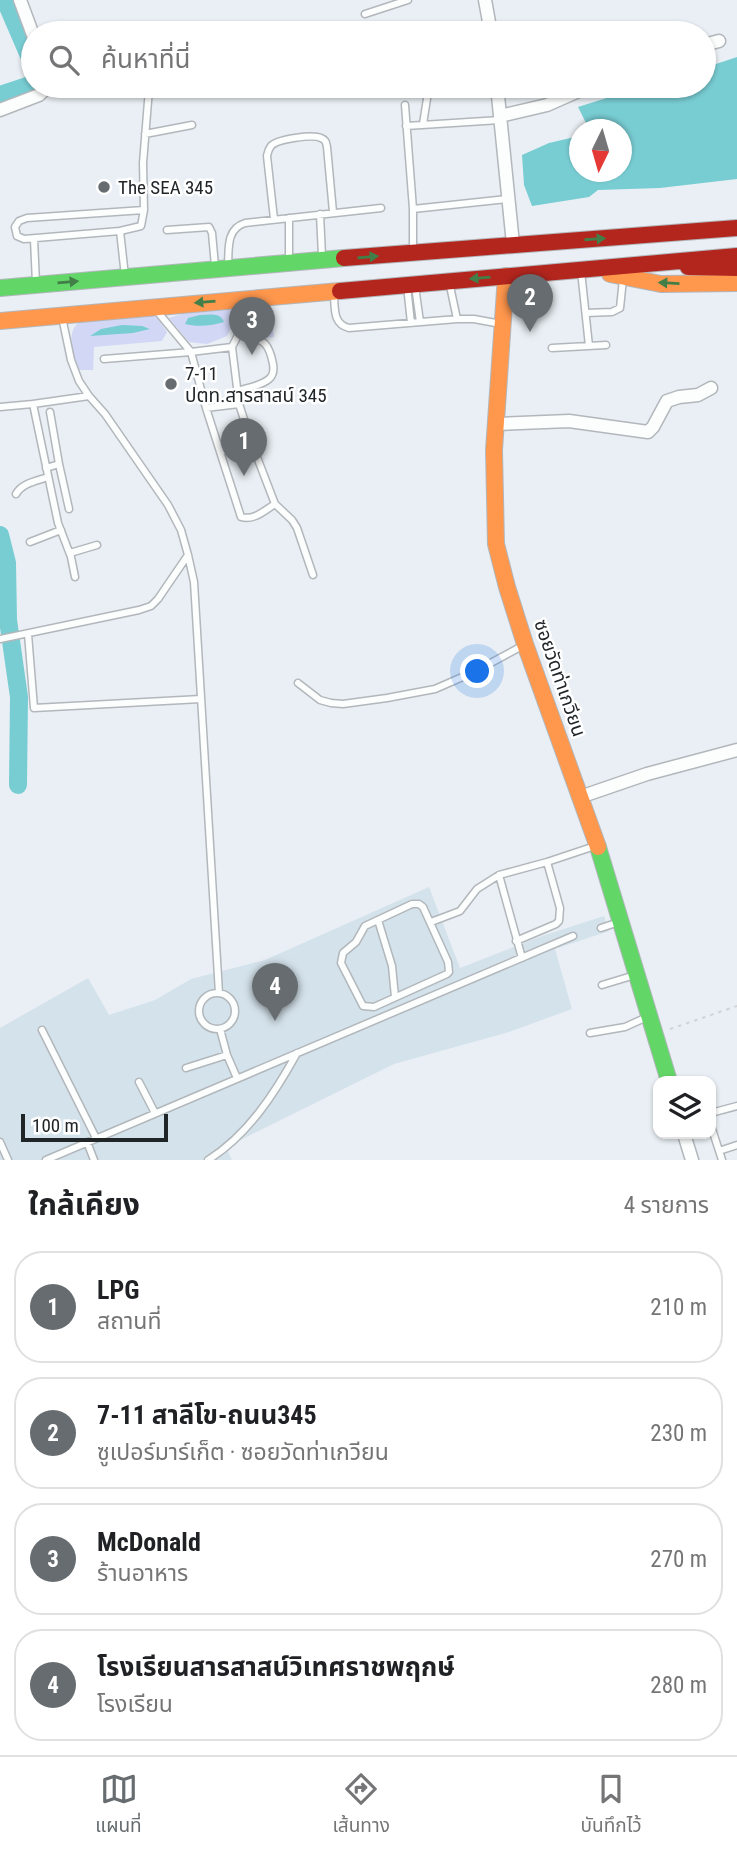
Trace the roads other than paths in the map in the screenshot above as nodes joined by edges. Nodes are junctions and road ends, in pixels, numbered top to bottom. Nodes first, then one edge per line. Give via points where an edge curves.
1 (20, 0) edge
2 (408, 0) edge
3 (485, 0) edge
4 (365, 15) dead end
5 (28, 21) edge
6 (489, 21) edge
7 (719, 40) dead end
8 (716, 41) edge
9 (31, 98) edge
10 (148, 98) edge
11 (427, 98) edge
12 (498, 98) edge
13 (563, 98) edge
14 (405, 105) dead end
15 (0, 110) edge
16 (500, 118) junction
17 (422, 124) junction
18 (192, 125) dead end
19 (406, 126) junction
20 (145, 134) junction
21 (508, 199) junction
22 (381, 208) dead end
23 (413, 209) junction
24 (144, 210) junction
25 (333, 212) junction
26 (320, 214) junction
27 (289, 218) junction
28 (274, 219) junction
29 (737, 220) edge
30 (737, 228) edge
31 (167, 230) dead end
32 (120, 231) junction
33 (661, 234) junction
34 (34, 239) junction
35 (513, 244) junction
36 (413, 253) junction
37 (737, 256) edge
38 (322, 261) junction
39 (289, 264) junction
40 (646, 264) junction
41 (737, 268) edge
42 (585, 269) junction
43 (222, 270) junction
44 (506, 276) junction
45 (623, 277) junction
46 (125, 278) junction
47 (449, 280) junction
48 (737, 283) edge
49 (411, 284) junction
50 (36, 285) junction
51 (0, 288) edge
52 (333, 290) junction
53 (264, 297) junction
54 (153, 307) junction
55 (586, 313) junction
56 (62, 315) junction
57 (457, 319) junction
58 (0, 321) edge
59 (420, 322) junction
60 (411, 323) junction
61 (503, 324) junction
62 (239, 332) junction
63 (606, 345) dead end
64 (589, 346) junction
65 (232, 347) junction
66 (552, 348) dead end
67 (191, 352) junction
68 (104, 359) dead end
69 (711, 388) dead end
70 (237, 391) junction
71 (89, 396) junction
72 (33, 404) junction
73 (239, 404) junction
74 (0, 407) edge
75 (206, 408) junction
76 (50, 412) dead end
77 (496, 424) junction
78 (252, 444) junction
79 (220, 452) junction
80 (60, 464) junction
81 (46, 467) junction
82 (48, 477) junction
83 (16, 494) dead end
84 (275, 504) junction
85 (69, 509) dead end
86 (61, 530) junction
87 (30, 542) dead end
88 (97, 545) dead end
89 (70, 553) junction
90 (188, 555) junction
91 (313, 575) dead end
92 (75, 577) dead end
93 (26, 634) junction
94 (2, 638) edge
95 (525, 644) junction
96 (298, 683) dead end
97 (201, 699) junction
98 (737, 750) edge
99 (580, 797) junction
100 (597, 845) junction
101 (547, 862) junction
102 (499, 875) junction
103 (378, 920) junction
104 (431, 922) junction
105 (621, 922) junction
106 (601, 928) dead end
107 (573, 936) dead end
108 (516, 941) junction
109 (522, 958) junction
110 (636, 975) junction
111 (602, 985) dead end
112 (219, 993) junction
113 (395, 997) junction
114 (649, 1016) junction
115 (220, 1029) junction
116 (42, 1030) dead end
117 (590, 1033) dead end
118 (297, 1053) junction
119 (227, 1055) junction
120 (186, 1068) dead end
121 (668, 1076) edge
122 (237, 1078) junction
123 (139, 1082) dead end
124 (737, 1106) edge
125 (716, 1112) edge
126 (155, 1113) junction
127 (96, 1138) junction
128 (686, 1139) edge
129 (715, 1139) edge
130 (0, 1142) edge
131 (87, 1142) junction
132 (737, 1145) edge
133 (719, 1151) junction
134 (212, 1159) edge
135 (8, 1160) edge
136 (46, 1160) edge
137 (94, 1160) edge
138 (692, 1160) edge
139 (722, 1160) edge

1 - 5 street
2 - 4 lane
3 - 6 street
7 - 8 street
9 - 15 street
10 - 20 lane
11 - 17 lane
12 - 16 street
13 - 16 street
14 - 19 lane
16 - 17 lane
16 - 21 street
17 - 19 lane
18 - 20 lane
19 - 23 lane
20 - 24 lane
21 - 23 lane
21 - 35 street
22 - 25 lane
23 - 36 lane
24 - 32 lane via 141,226
24 - 34 lane via 19,220 17,236
25 - 26 lane
25 - 28 lane via 327,147 320,137 311,136 276,142 268,149
26 - 27 lane
26 - 38 lane
27 - 28 lane
27 - 39 lane
28 - 43 lane via 237,225
29 - 33 main road
30 - 33 main road
31 - 43 lane via 209,227
32 - 34 lane
32 - 46 lane
35 -> 33 main road
34 - 50 lane
35 - 36 main road
38 -> 36 main road
37 - 40 main road
38 - 39 main road
39 - 43 main road
40 - 41 main road
40 - 42 main road
42 - 44 main road
42 - 45 main road
42 - 55 lane
43 - 46 main road
44 -> 47 main road
44 - 61 main road, ซอยวัดท่าเกวียน
48 -> 45 main road via 661,284
45 - 55 lane via 621,307
50 -> 46 main road
47 - 49 main road
47 - 57 lane
49 - 52 main road
49 - 59 lane
49 - 60 lane
50 - 51 main road
52 - 53 main road
52 - 60 lane via 337,319 343,326
53 -> 54 main road
53 - 62 lane
54 - 56 main road
54 - 67 lane
55 - 64 lane
56 - 58 main road
56 - 71 lane via 71,360
57 - 59 lane
57 - 61 lane
59 - 60 lane
61 - 77 main road, ซอยวัดท่าเกวียน
62 - 65 lane
62 - 70 lane via 269,346 274,370 266,381
63 - 64 lane
64 - 66 lane
65 - 67 lane
65 - 70 lane
67 - 68 lane
67 - 75 lane
69 - 77 street via 667,401 648,432 569,421
70 - 73 lane
71 - 72 lane
71 - 90 lane via 168,505
72 - 74 lane
72 - 81 lane
73 - 75 lane
73 - 78 lane
75 - 79 lane
76 - 80 lane
77 - 95 main road, ซอยวัดท่าเกวียน via 496,544
78 - 79 lane
78 - 84 lane
79 - 84 lane via 241,517 253,518
80 - 81 lane
80 - 85 lane
81 - 82 lane
82 - 83 lane via 24,485
82 - 86 lane
84 - 91 lane via 297,528
86 - 87 lane
86 - 89 lane
88 - 89 lane
89 - 92 lane
90 - 93 lane via 151,606
90 - 97 lane via 194,582
93 - 94 lane
93 - 97 lane via 34,708
95 - 96 lane via 435,689 387,698 331,703
95 - 99 main road, ซอยวัดท่าเกวียน
97 - 112 lane
98 - 99 street
99 - 100 main road, ซอยวัดท่าเกวียน
100 - 101 lane
100 - 105 main road, ซอยวัดท่าเกวียน
101 - 102 lane
101 - 108 lane via 560,908 559,921
102 - 104 lane via 477,889 460,911
102 - 108 lane
103 - 104 lane via 419,904
103 - 113 lane via 392,966
103 - 113 lane via 365,926 343,953 341,963 363,1006 374,1007
104 - 113 lane via 449,972
105 - 106 lane
105 - 110 main road, ซอยวัดท่าเกวียน
107 - 109 lane
108 - 109 lane
109 - 118 lane
110 - 111 lane
110 - 114 main road, ซอยวัดท่าเกวียน
112 - 115 lane via 234,1006 234,1016
112 - 115 lane via 209,995 199,1011 210,1028
114 - 117 lane via 625,1027
114 - 121 main road, ซอยวัดท่าเกวียน
115 - 119 lane
116 - 127 lane
118 - 122 lane
118 - 134 lane via 266,1104
119 - 120 lane
119 - 122 lane
122 - 126 lane
123 - 126 lane
124 - 125 lane
126 - 127 lane
127 - 131 lane
128 - 138 street
129 - 133 lane
130 - 135 lane
131 - 136 lane
131 - 137 lane
132 - 133 lane
133 - 139 lane

